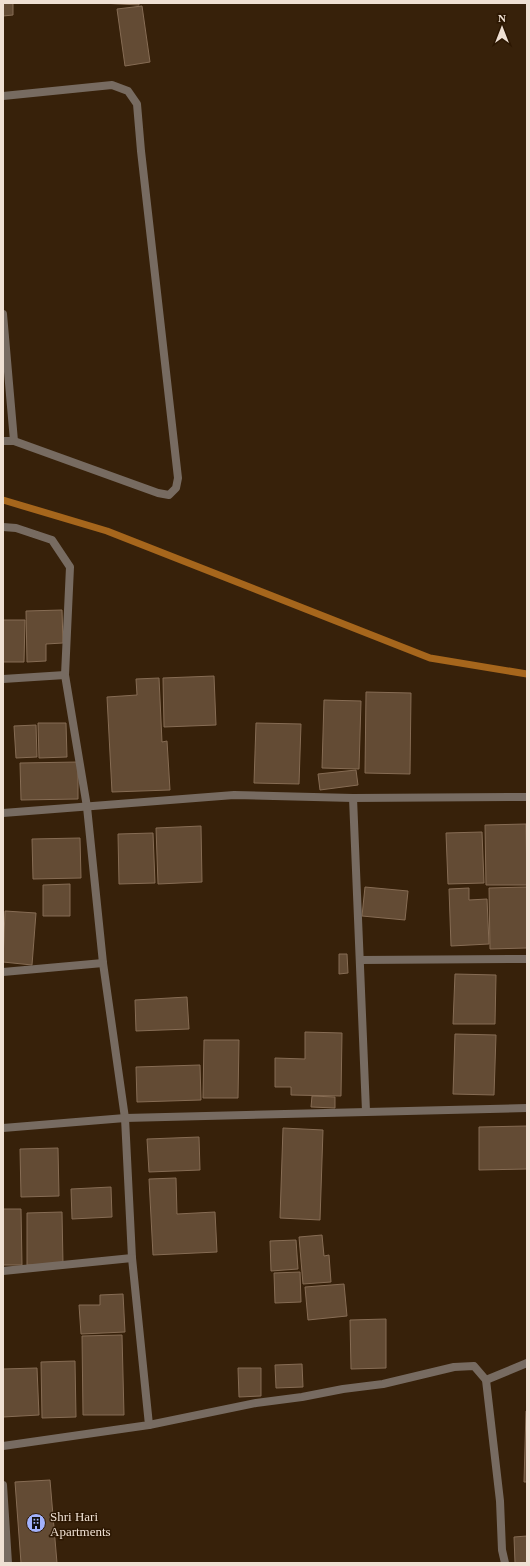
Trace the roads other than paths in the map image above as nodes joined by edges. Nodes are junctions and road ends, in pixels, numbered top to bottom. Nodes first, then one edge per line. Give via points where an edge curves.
1 (3, 96) edge
2 (3, 314) edge
3 (14, 441) junction
4 (3, 442) edge
5 (3, 527) edge
6 (65, 675) junction
7 (3, 679) edge
8 (527, 797) edge
9 (353, 798) junction
10 (87, 807) junction
11 (3, 813) edge
12 (527, 959) edge
13 (360, 960) junction
14 (103, 963) junction
15 (3, 972) edge
16 (527, 1108) edge
17 (366, 1111) junction
18 (125, 1118) junction
19 (3, 1128) edge
20 (132, 1258) junction
21 (3, 1271) edge
22 (527, 1363) edge
23 (486, 1380) junction
24 (149, 1425) junction
25 (3, 1446) edge
26 (3, 1485) edge
27 (8, 1563) edge
28 (505, 1563) edge

1 - 3 street via 112,85 128,91 137,104 178,478 176,488 168,495 158,493
2 - 3 street
3 - 4 street
5 - 6 street via 16,528 52,540 70,568
6 - 7 street
6 - 10 street
8 - 9 street
9 - 10 street via 234,796
9 - 13 street
10 - 11 street
10 - 14 street
12 - 13 street
13 - 17 street
14 - 15 street
14 - 18 street
16 - 17 street
17 - 18 street
18 - 19 street
18 - 20 street
20 - 21 street
20 - 24 street
22 - 23 street
23 - 24 street via 474,1366 454,1367 383,1384 343,1388 302,1398 256,1404
23 - 28 street
24 - 25 street
26 - 27 street

